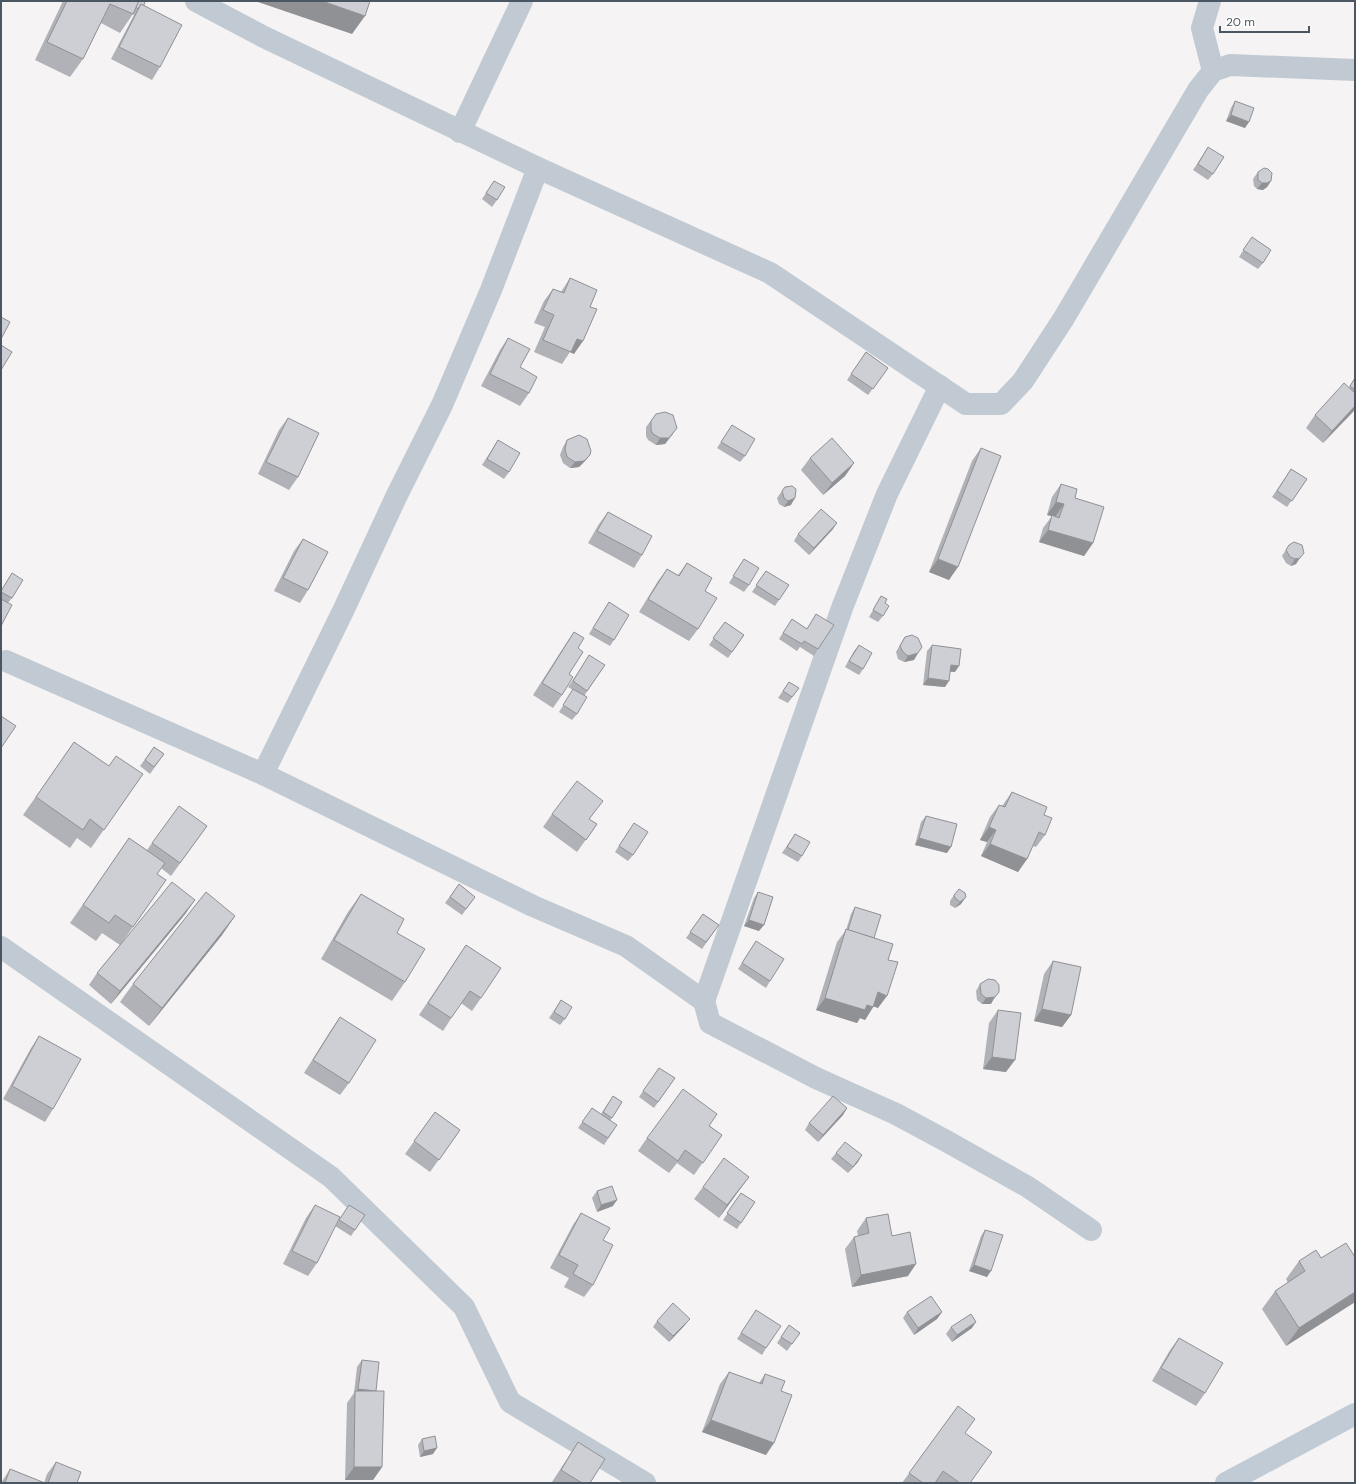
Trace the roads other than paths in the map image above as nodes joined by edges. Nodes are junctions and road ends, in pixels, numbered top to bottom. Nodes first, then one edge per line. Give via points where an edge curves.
1 (196, 1) edge
2 (522, 1) edge
3 (1210, 1) edge
4 (1355, 70) edge
5 (1213, 71) junction
6 (460, 132) junction
7 (538, 168) junction
8 (940, 386) junction
9 (6, 661) dead end
10 (263, 774) junction
11 (1, 947) edge
12 (704, 1001) junction
13 (1091, 1230) dead end
14 (1355, 1414) edge
15 (645, 1483) edge
16 (1226, 1483) edge

1 - 6 street via 264,37
2 - 6 street
3 - 5 street via 1202,28
4 - 5 street via 1230,65
5 - 8 street via 1198,90 1064,318 1023,381 1001,404 966,404
6 - 7 street
7 - 8 street via 770,273
7 - 10 street via 492,290 442,405
8 - 12 street via 887,494 845,601
9 - 10 street
10 - 12 street via 533,906 626,946
11 - 15 street via 331,1177 464,1307 510,1402
12 - 13 street via 710,1024 948,1142 1028,1187
14 - 16 street

